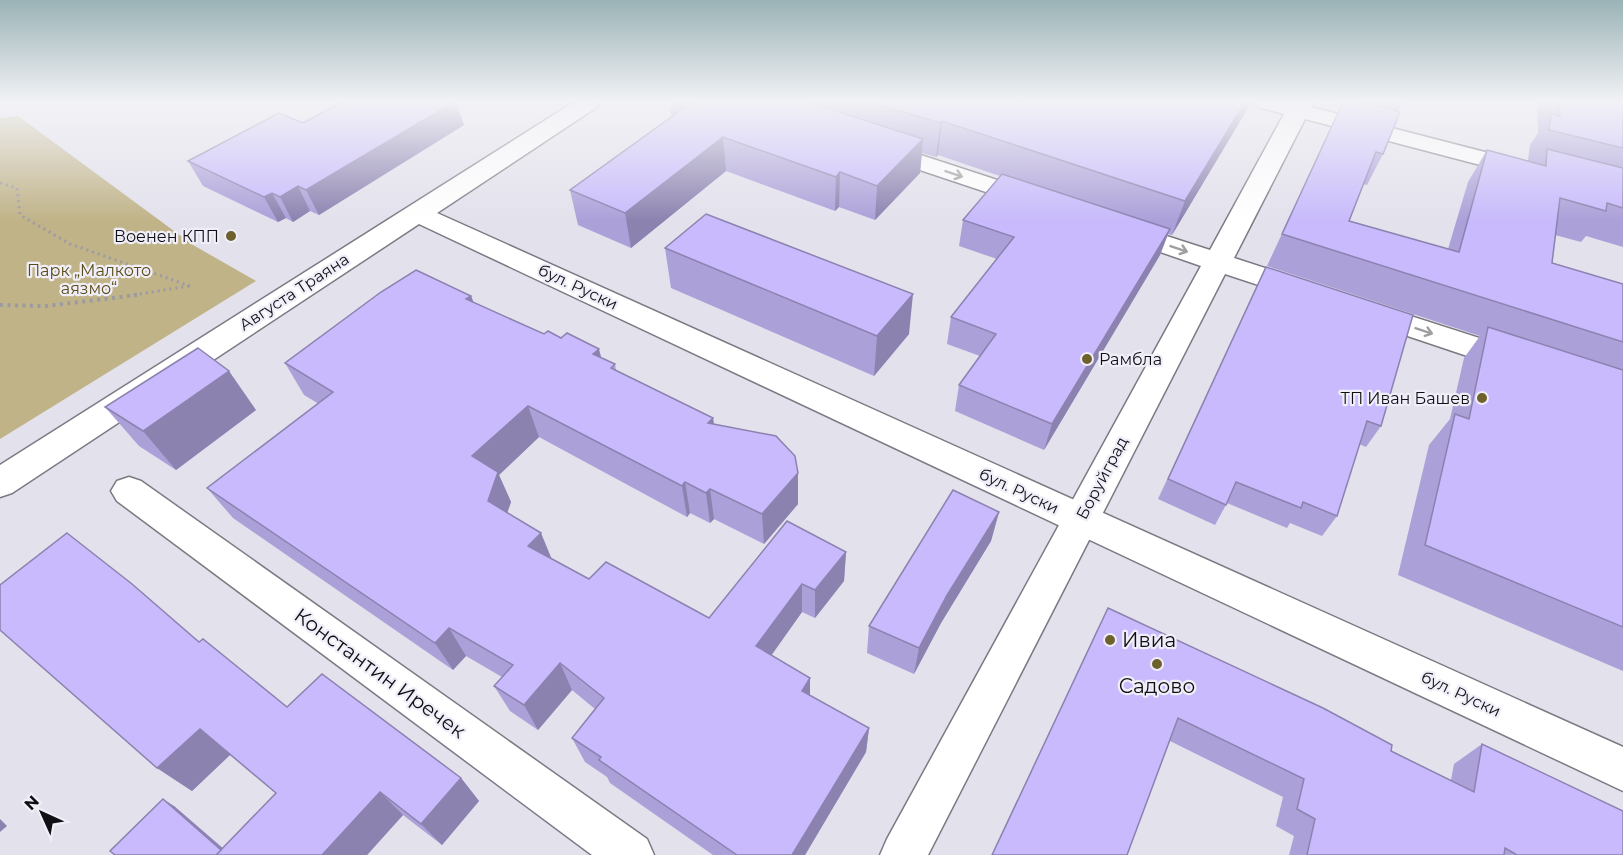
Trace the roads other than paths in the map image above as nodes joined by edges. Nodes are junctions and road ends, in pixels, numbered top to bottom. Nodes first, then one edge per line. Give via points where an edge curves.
1 (527, 142) edge
2 (859, 142) edge
3 (1272, 142) edge
4 (1422, 142) edge
5 (1545, 176) edge
6 (1058, 208) edge
7 (416, 213) junction
8 (1104, 224) edge
9 (1217, 262) junction
10 (1537, 369) edge
11 (0, 483) edge
12 (129, 491) dead end
13 (1081, 519) junction
14 (1623, 769) edge
15 (631, 855) edge
16 (903, 855) edge

1 - 7 street, Августа Траяна
2 -> 6 street
3 - 9 street, Боруйград
4 - 5 street
7 - 11 street, Августа Траяна
7 - 13 street, бул. Руски
8 -> 9 street
9 -> 10 street
9 - 13 street, Боруйград
12 - 15 street, Константин Иречек
13 - 14 street, бул. Руски
13 - 16 street, Боруйград

